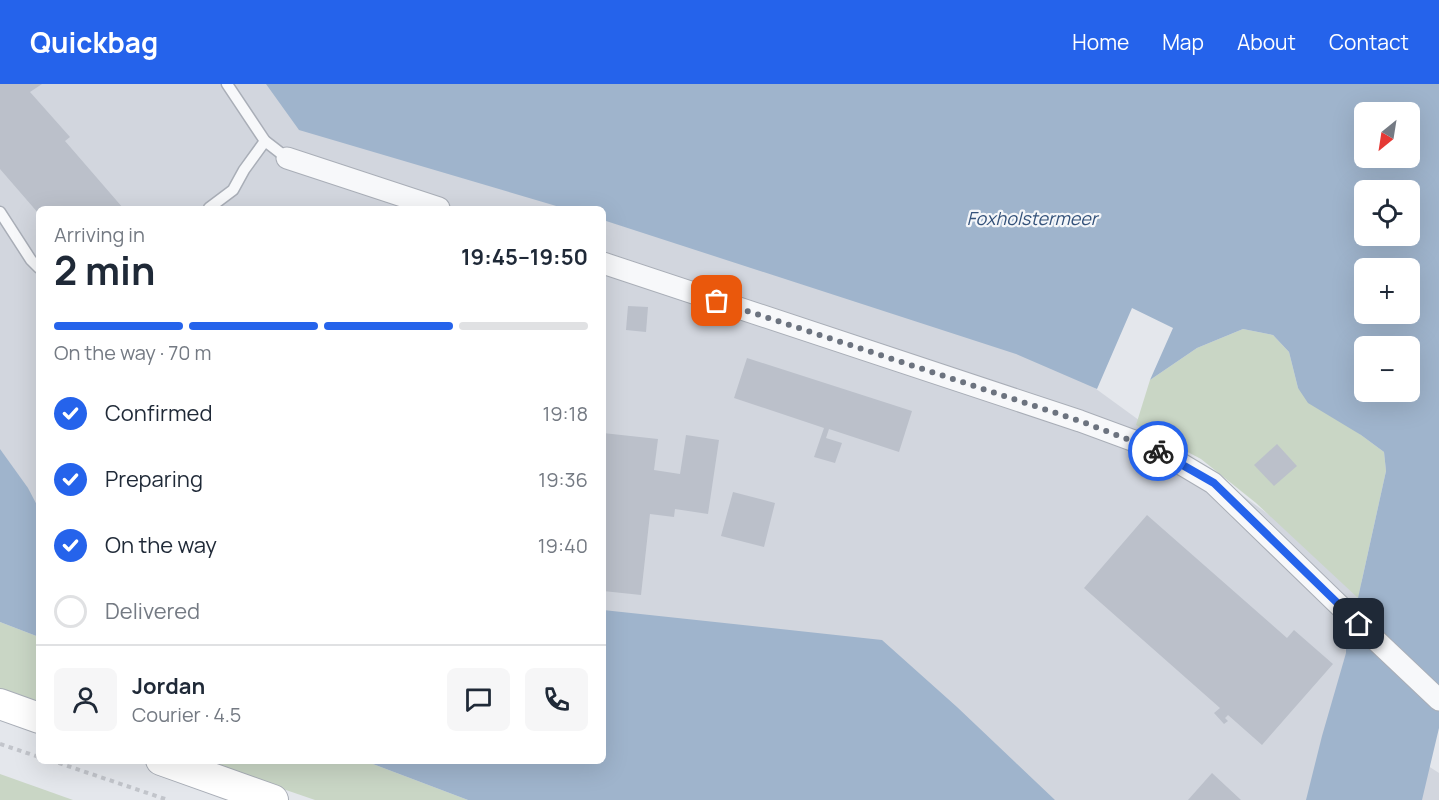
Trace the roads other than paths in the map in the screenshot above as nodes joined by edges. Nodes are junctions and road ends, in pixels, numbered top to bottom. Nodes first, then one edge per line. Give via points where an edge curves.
1 (227, 84) edge
2 (265, 141) junction
3 (287, 158) joint
4 (213, 206) edge
5 (433, 206) edge
6 (0, 212) edge
7 (36, 264) edge
8 (606, 264) edge
9 (1439, 700) edge
10 (0, 704) edge
11 (36, 717) edge
12 (171, 764) edge
13 (273, 800) edge

1 - 2 lane
2 - 3 lane
2 - 4 lane via 233,190
3 - 5 street
6 - 7 lane
8 - 9 street via 1156,449 1214,483
10 - 11 main road
12 - 13 main road

